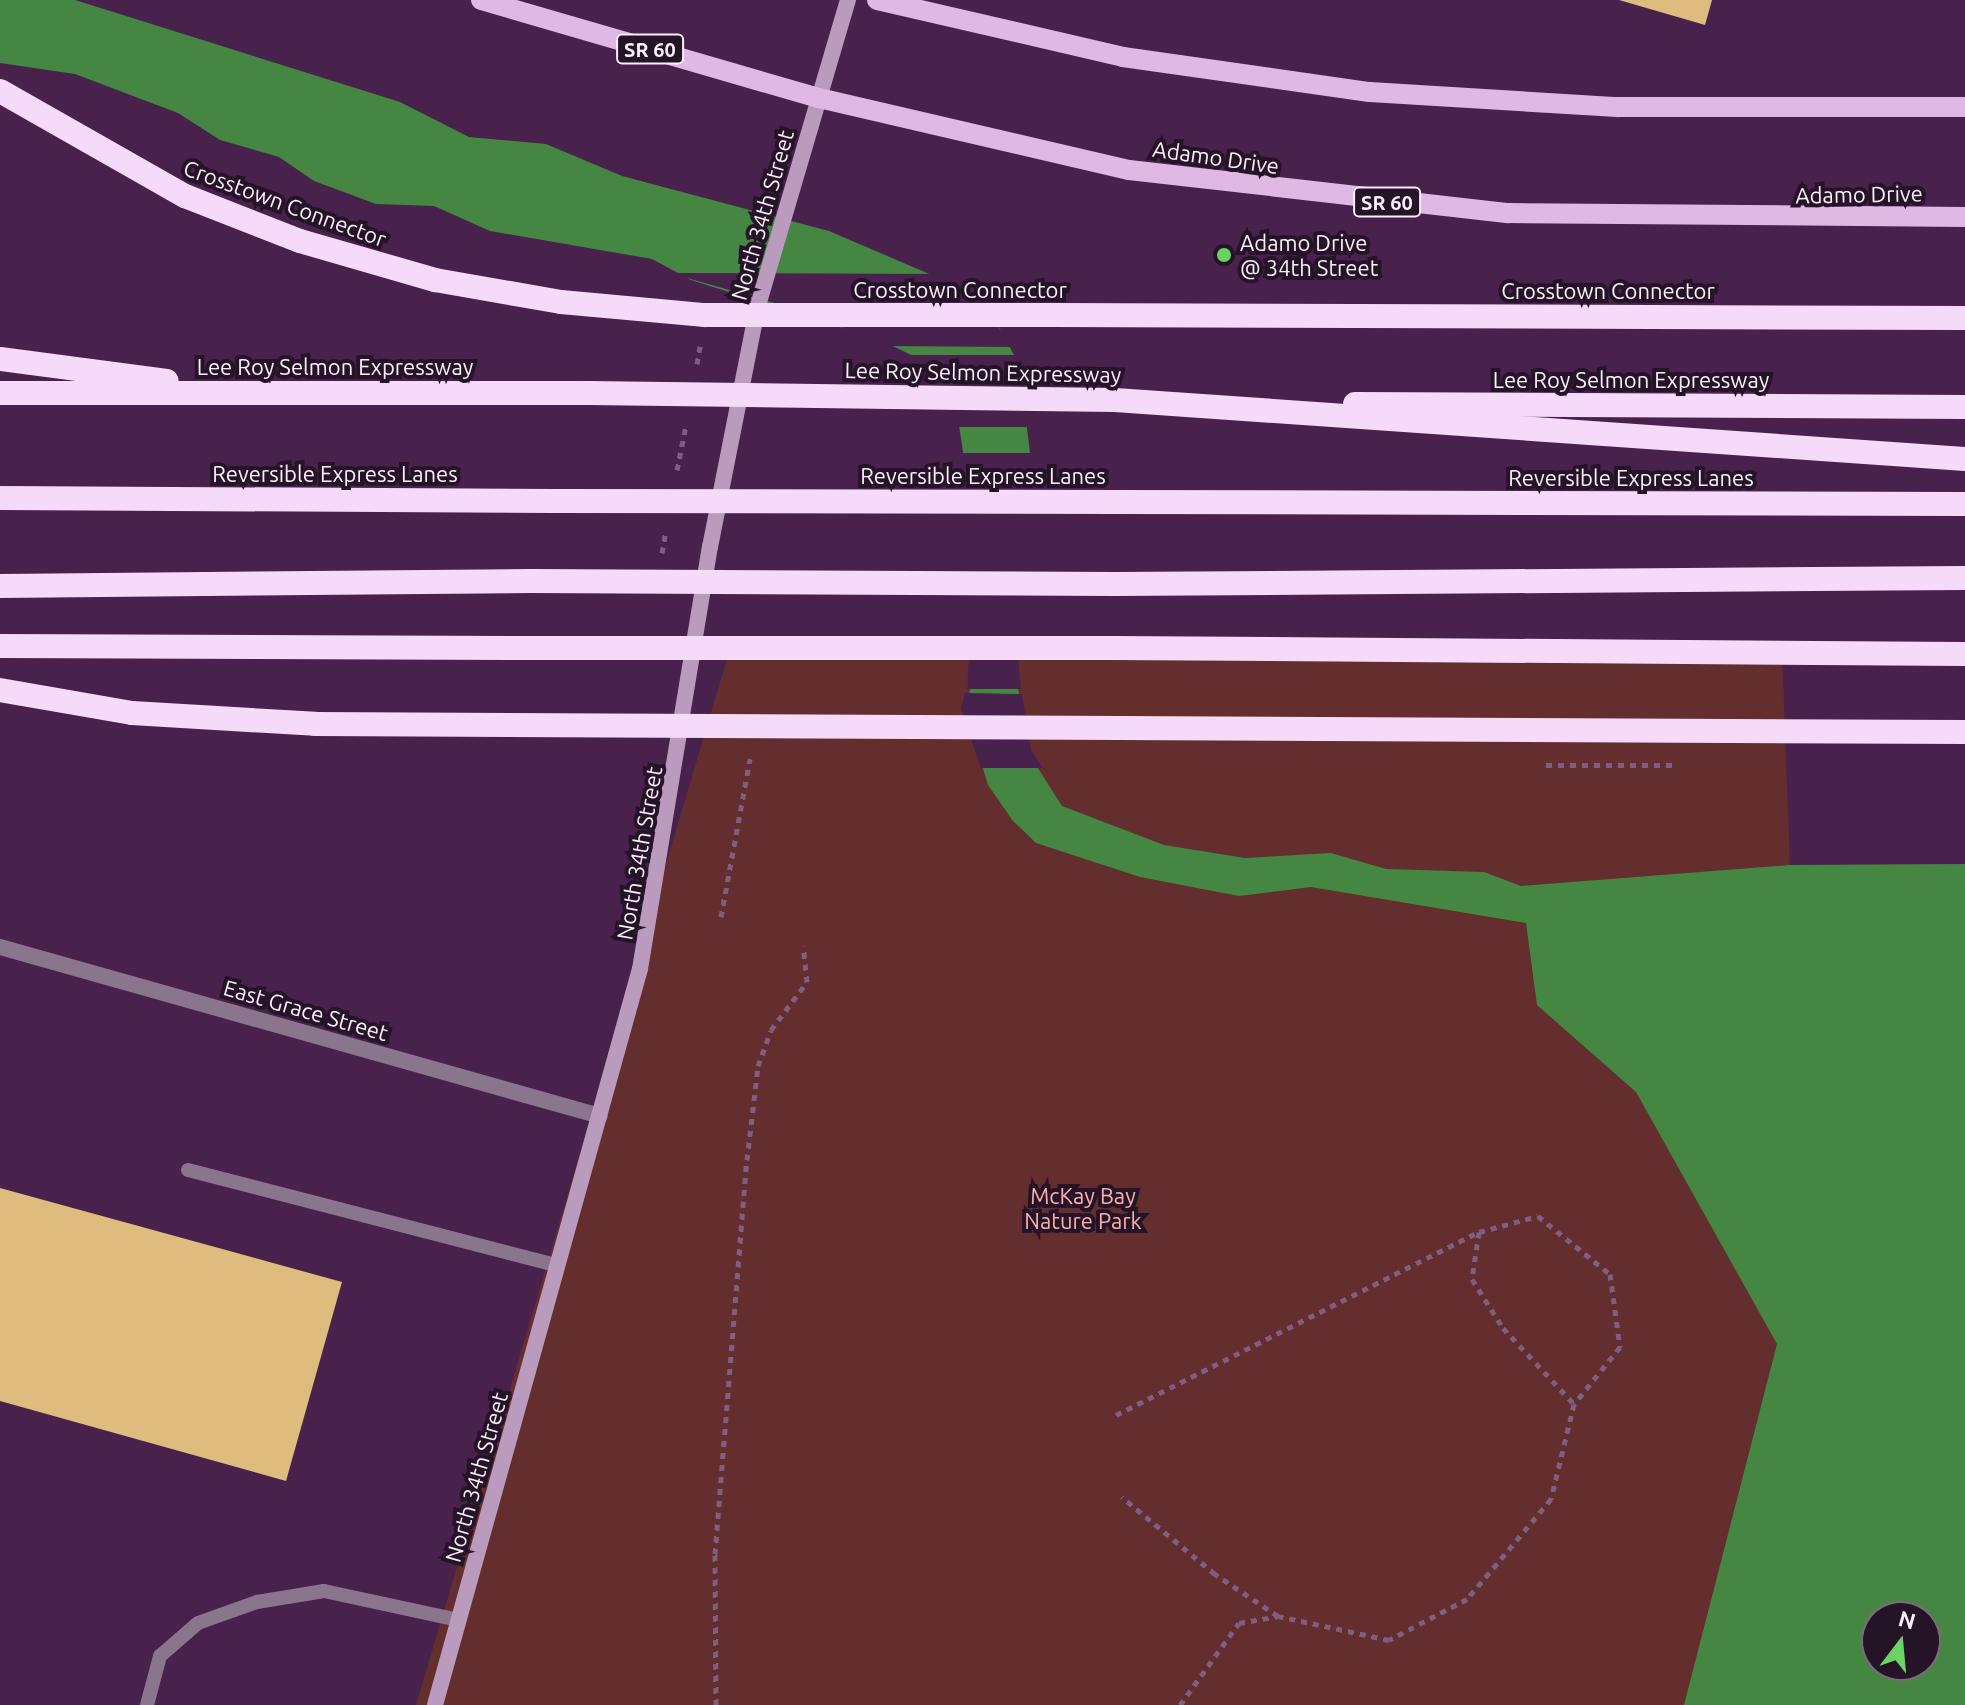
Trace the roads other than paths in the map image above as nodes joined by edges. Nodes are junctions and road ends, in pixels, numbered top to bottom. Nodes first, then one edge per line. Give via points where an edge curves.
1 (481, 0) edge
2 (848, 0) edge
3 (877, 0) edge
4 (0, 91) edge
5 (819, 98) junction
6 (1965, 107) edge
7 (1965, 217) edge
8 (1965, 318) edge
9 (0, 359) edge
10 (0, 393) edge
11 (256, 393) junction
12 (1115, 400) junction
13 (1965, 407) edge
14 (1965, 459) edge
15 (0, 498) edge
16 (1965, 504) edge
17 (1965, 578) edge
18 (0, 586) edge
19 (0, 646) edge
20 (1965, 654) edge
21 (0, 690) edge
22 (1965, 732) edge
23 (0, 947) edge
24 (600, 1116) junction
25 (188, 1170) dead end
26 (558, 1266) junction
27 (458, 1620) junction
28 (147, 1705) edge
29 (435, 1705) edge

1 - 5 main road, Adamo Drive / SR 60
2 - 5 street, North 34th Street
3 - 6 main road via 1123,57 1370,92 1618,107
4 - 8 highway, Crosstown Connector, bridge via 185,196 300,241 435,280 561,302 705,315
5 - 7 main road, Adamo Drive / SR 60 via 1129,170 1384,202 1628,218
5 - 24 street, North 34th Street via 757,309 710,547 640,969
9 - 11 highway
10 - 11 highway, Lee Roy Selmon Expressway
11 - 12 highway, Lee Roy Selmon Expressway, bridge
12 - 13 highway, Lee Roy Selmon Expressway
12 - 14 highway
15 - 16 highway, Reversible Express Lanes, bridge
17 - 18 highway, bridge
19 - 20 highway, bridge
21 - 22 highway, bridge via 132,713 315,724
23 - 24 street, East Grace Street
24 - 26 street, North 34th Street
25 - 26 lane
26 - 27 street, North 34th Street
27 - 28 lane via 324,1591 257,1602 198,1623 160,1656
27 - 29 street, North 34th Street

